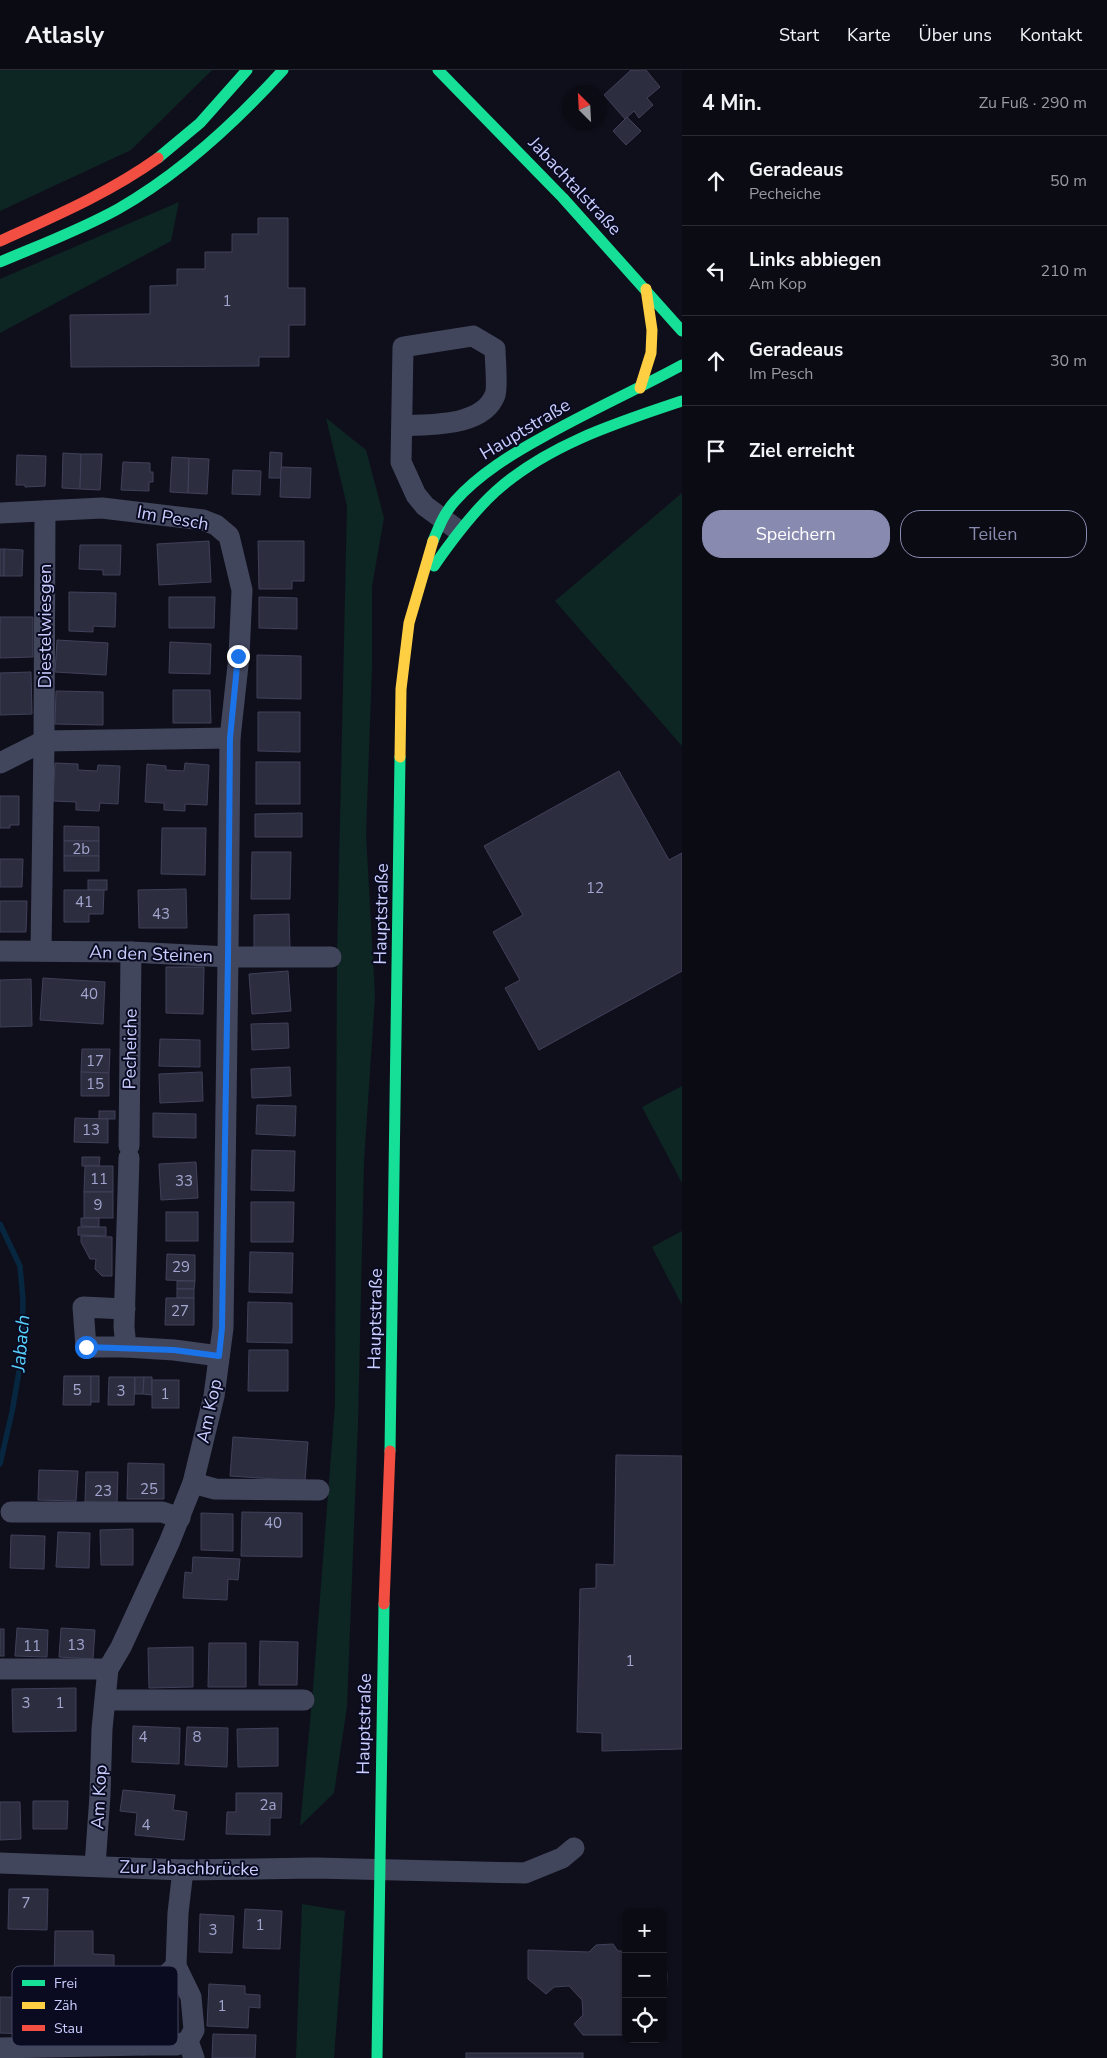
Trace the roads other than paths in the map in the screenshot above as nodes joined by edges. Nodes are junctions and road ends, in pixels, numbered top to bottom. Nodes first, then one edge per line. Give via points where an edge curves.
1 (246, 70) edge
2 (283, 70) edge
3 (438, 70) edge
4 (0, 241) edge
5 (0, 262) edge
6 (646, 289) junction
7 (682, 331) edge
8 (682, 365) edge
9 (640, 388) junction
10 (682, 401) edge
11 (402, 426) junction
12 (45, 511) junction
13 (0, 513) edge
14 (442, 519) junction
15 (458, 531) junction
16 (421, 583) junction
17 (230, 738) junction
18 (44, 741) junction
19 (0, 763) edge
20 (41, 950) junction
21 (0, 951) edge
22 (131, 952) junction
23 (228, 957) junction
24 (331, 957) dead end
25 (125, 1309) junction
26 (126, 1347) junction
27 (219, 1356) junction
28 (193, 1483) junction
29 (319, 1490) dead end
30 (11, 1512) dead end
31 (180, 1518) junction
32 (0, 1669) edge
33 (108, 1669) junction
34 (106, 1700) junction
35 (304, 1700) dead end
36 (574, 1848) dead end
37 (0, 1864) edge
38 (95, 1866) junction
39 (183, 1870) junction
40 (379, 1871) junction
41 (176, 1966) edge
42 (178, 1970) edge
43 (95, 2046) edge
44 (177, 2046) edge
45 (0, 2048) edge
46 (191, 2049) edge
47 (377, 2058) edge

1 - 4 main road via 195,128 141,170 97,196
2 - 5 main road via 224,131 155,187 117,210
3 - 6 main road, Jabachtalstraße via 502,133
6 - 7 main road, Jabachtalstraße
6 - 9 main road via 652,330 651,353
8 - 9 main road, Hauptstraße
9 - 14 main road, Hauptstraße via 508,456 468,488
10 - 15 main road, Hauptstraße via 624,420 546,455 496,492
11 - 11 street via 454,423 484,411 496,394 495,349 473,336 403,347
11 - 14 street via 401,462 416,495
12 - 13 street, Im Pesch
12 - 17 street, Im Pesch via 102,508 183,517 216,525 229,536 242,590
12 - 18 street, Diestelwiesgen
14 - 15 street
14 - 16 main road, Hauptstraße
15 - 16 main road, Hauptstraße
16 - 40 main road, Hauptstraße via 409,623 401,689 390,1429
17 - 18 street
17 - 23 street, Am Kop
18 - 19 street
18 - 20 street, Diestelwiesgen
20 - 21 street, An den Steinen
20 - 22 street, An den Steinen
22 - 23 street, An den Steinen
22 - 25 street, Pecheiche
23 - 24 street, An den Steinen
23 - 27 street, Am Kop
25 - 26 street, Pecheiche
25 - 26 street via 83,1307 86,1347
26 - 27 street
27 - 28 street, Am Kop via 214,1396
28 - 29 street via 215,1489
28 - 31 street, Am Kop
30 - 31 street via 162,1512
31 - 33 street, Am Kop
32 - 33 street
33 - 34 street, Am Kop
34 - 35 street
34 - 38 street, Am Kop
36 - 40 street, Zur Jabachbrücke via 562,1858 525,1873
37 - 38 street, Zur Jabachbrücke
38 - 39 street, Zur Jabachbrücke
39 - 40 street, Zur Jabachbrücke via 315,1868
39 - 41 street
40 - 47 main road, Hauptstraße
42 - 46 street via 191,1997 194,2030
43 - 45 street
44 - 46 street

